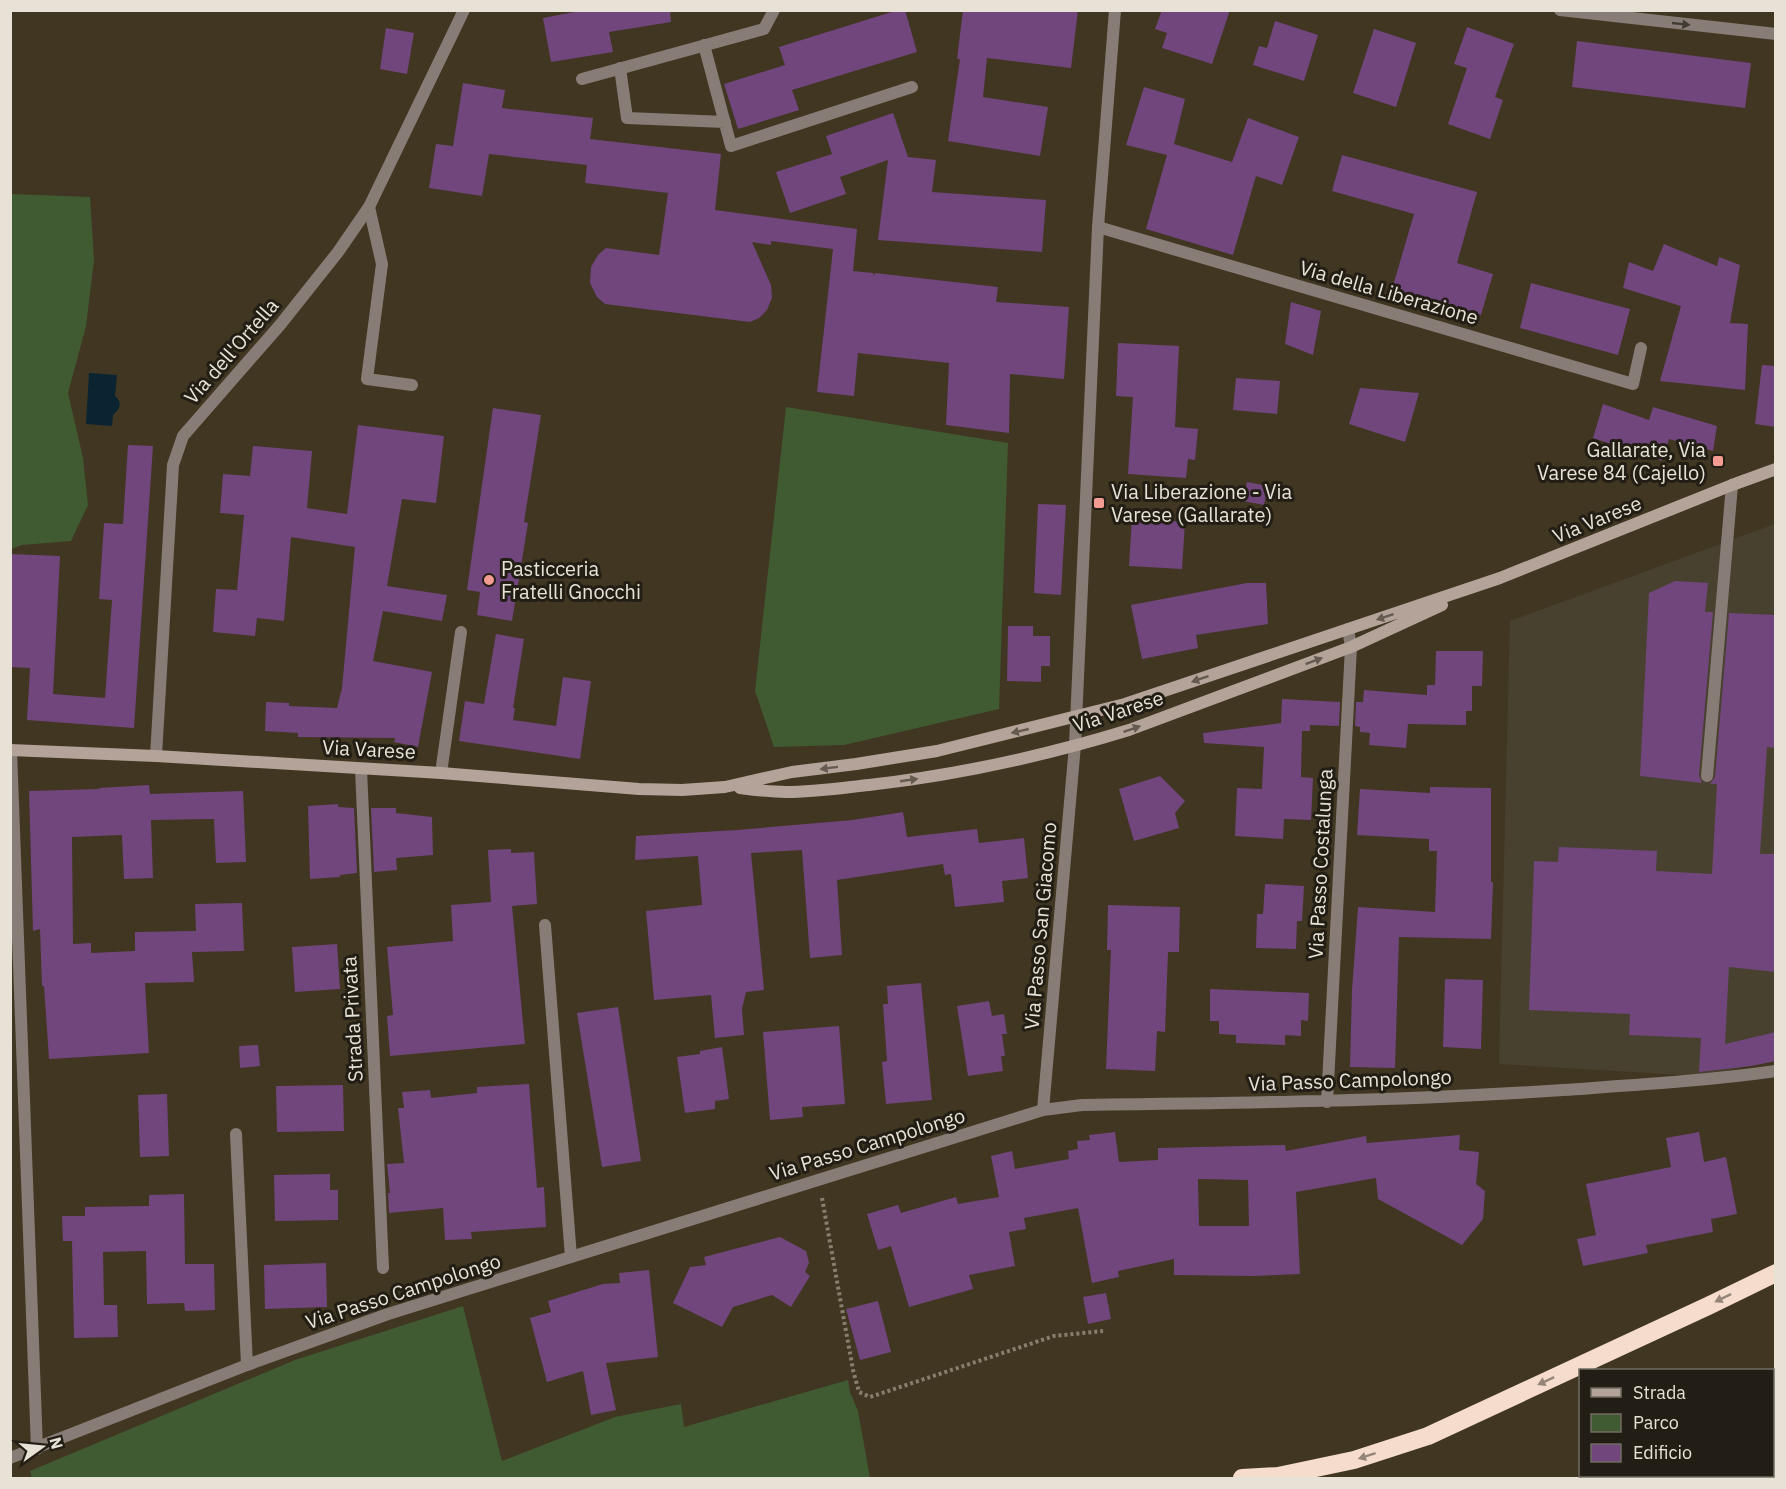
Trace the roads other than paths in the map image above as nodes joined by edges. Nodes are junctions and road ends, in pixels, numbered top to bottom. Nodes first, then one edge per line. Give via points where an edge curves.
1 (464, 10) edge
2 (774, 10) edge
3 (1115, 10) edge
4 (1560, 10) edge
5 (1776, 34) edge
6 (704, 45) junction
7 (620, 68) junction
8 (582, 79) dead end
9 (912, 87) dead end
10 (725, 122) junction
11 (369, 207) junction
12 (1098, 227) junction
13 (1641, 348) dead end
14 (412, 385) dead end
15 (1776, 470) edge
16 (1732, 485) junction
17 (1500, 578) junction
18 (1348, 629) junction
19 (461, 633) dead end
20 (1351, 647) junction
21 (1077, 717) junction
22 (1076, 745) junction
23 (11, 750) edge
24 (156, 756) junction
25 (361, 769) junction
26 (441, 773) junction
27 (1707, 776) dead end
28 (725, 787) junction
29 (545, 925) dead end
30 (1776, 1071) edge
31 (1327, 1102) junction
32 (1043, 1110) junction
33 (236, 1134) dead end
34 (571, 1257) junction
35 (383, 1268) dead end
36 (1776, 1272) edge
37 (248, 1365) junction
38 (37, 1449) junction
39 (10, 1458) edge
40 (1696, 1477) edge
41 (1242, 1479) edge
42 (1669, 1479) edge

1 - 11 street, Via dell'Ortella
2 - 6 street via 764,30
3 - 12 street
4 -> 5 street
6 - 7 street
6 - 10 street
7 - 8 street
7 - 10 street via 627,118
9 - 10 street via 731,146
11 - 14 street via 382,264 368,379
11 - 24 street, Via dell'Ortella via 280,325 183,436 173,465
12 - 13 street, Via della Liberazione via 1633,384
12 - 21 street
15 - 16 main road, Via Varese
16 - 17 main road, Via Varese
16 - 27 street
17 -> 18 main road, Via Varese
17 - 20 main road, Via Varese
18 - 20 street, Via Passo Costalunga
18 -> 21 main road, Via Varese via 1170,690
19 - 26 street
22 -> 20 main road, Via Varese via 1130,730
20 - 31 street, Via Passo Costalunga
21 - 22 street
21 -> 28 main road, Via Varese via 938,751 792,772
28 -> 22 main road, Via Varese via 786,792 824,790 971,770
22 - 32 street, Via Passo San Giacomo
23 - 24 main road, Via Varese
23 - 38 street
24 - 25 main road, Via Varese
25 - 26 main road, Via Varese
25 - 35 street, Strada Privata
26 - 28 main road, Via Varese via 639,789
29 - 34 street
30 - 31 street, Via Passo Campolongo via 1677,1083
31 - 32 street, Via Passo Campolongo via 1082,1105
32 - 34 street, Via Passo Campolongo
33 - 37 street
34 - 37 street, Via Passo Campolongo via 388,1314
36 -> 41 highway via 1428,1436 1354,1460 1278,1476
37 - 38 street, Via Passo Campolongo
38 - 39 street, Via Passo Campolongo
40 - 42 highway

